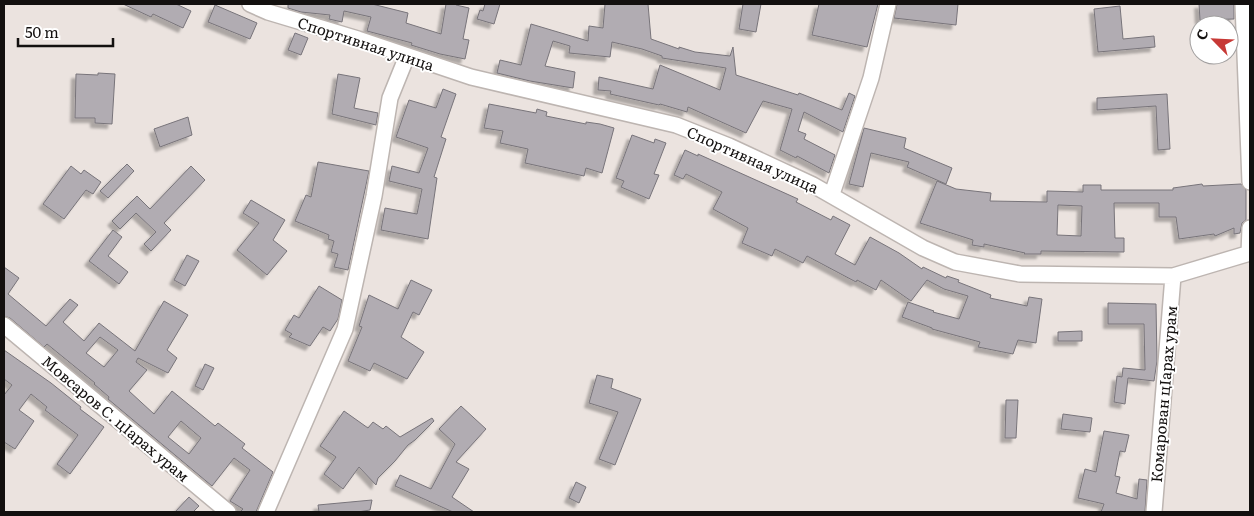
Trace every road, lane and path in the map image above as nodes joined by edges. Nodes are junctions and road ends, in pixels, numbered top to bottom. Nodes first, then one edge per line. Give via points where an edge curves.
1 (250, 4) edge
2 (888, 4) edge
3 (1243, 4) edge
4 (407, 56) junction
5 (1250, 182) edge
6 (832, 194) junction
7 (1250, 228) edge
8 (1249, 253) edge
9 (1173, 276) junction
10 (4, 325) edge
11 (228, 512) edge
12 (266, 512) edge
13 (1154, 512) edge

1 - 4 street, Спортивная улица
2 - 6 street via 871,78
3 - 5 street
4 - 6 street, Спортивная улица via 471,78 676,125
4 - 12 street via 390,98 374,196 345,329
6 - 9 street, Спортивная улица via 924,248 955,262 1020,274
7 - 8 street
8 - 9 street, Спортивная улица
9 - 13 street, Комарован цIарах урам
10 - 11 street, Мовсаров С. цIарах урам

